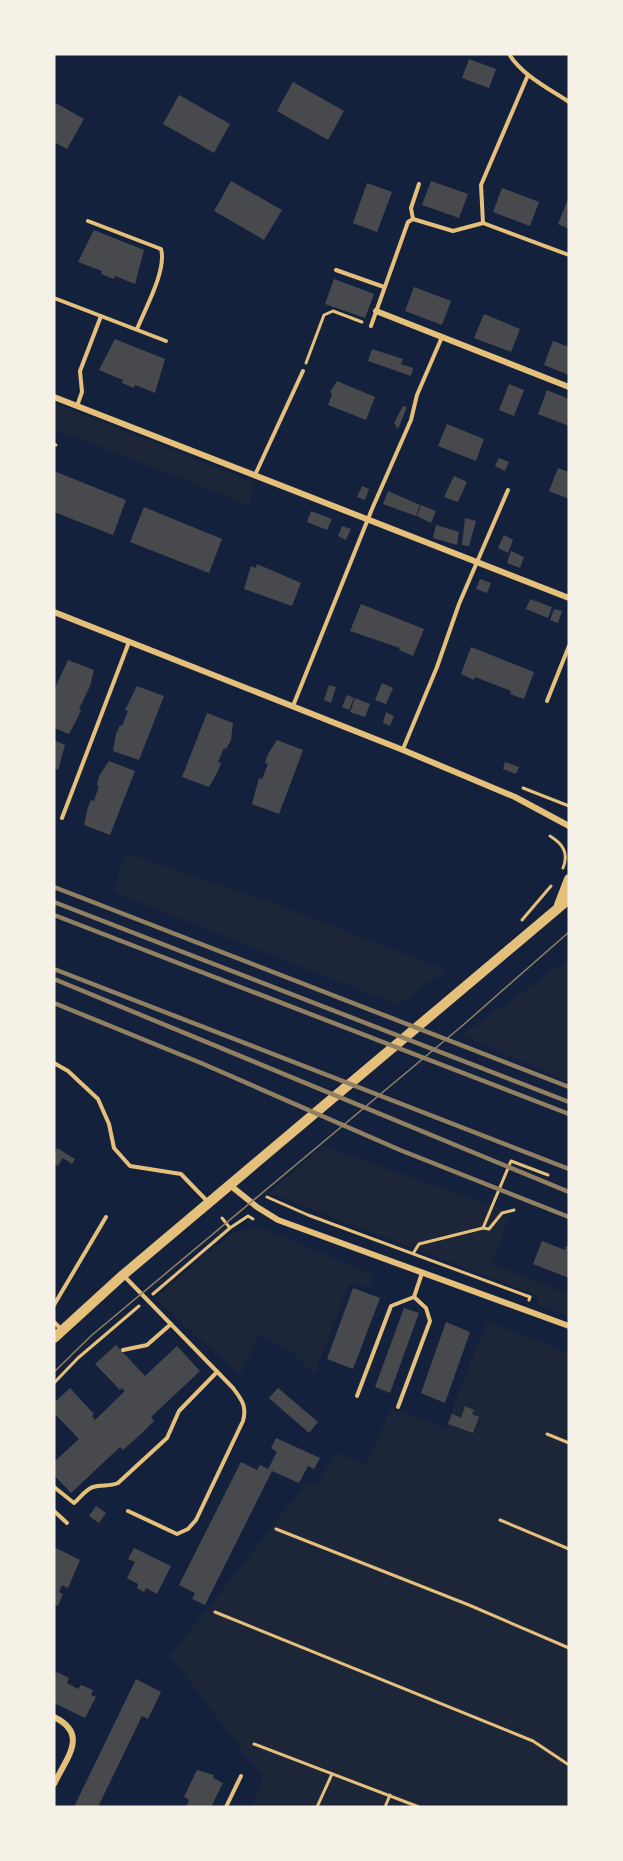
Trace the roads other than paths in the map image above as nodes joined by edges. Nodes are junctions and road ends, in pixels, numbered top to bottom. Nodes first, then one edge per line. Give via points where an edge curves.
1 (509, 54) edge
2 (528, 75) junction
3 (569, 102) edge
4 (419, 184) dead end
5 (412, 219) junction
6 (88, 221) dead end
7 (483, 223) junction
8 (569, 255) edge
9 (336, 270) dead end
10 (384, 287) junction
11 (54, 298) edge
12 (376, 311) junction
13 (100, 316) junction
14 (371, 326) road end
15 (137, 329) junction
16 (442, 337) junction
17 (166, 341) dead end
18 (303, 371) road end
19 (569, 387) edge
20 (54, 397) edge
21 (77, 406) junction
22 (255, 475) junction
23 (508, 490) dead end
24 (369, 520) junction
25 (478, 562) junction
26 (569, 598) edge
27 (54, 612) edge
28 (129, 641) junction
29 (569, 646) edge
30 (547, 701) dead end
31 (293, 706) junction
32 (403, 750) junction
33 (62, 818) dead end
34 (569, 826) edge
35 (565, 876) edge
36 (569, 899) edge
37 (559, 905) junction
38 (54, 1063) edge
39 (231, 1186) junction
40 (209, 1203) junction
41 (106, 1217) dead end
42 (422, 1272) junction
43 (123, 1275) junction
44 (414, 1297) junction
45 (54, 1305) edge
46 (171, 1324) junction
47 (569, 1326) edge
48 (57, 1330) edge
49 (123, 1350) dead end
50 (217, 1372) junction
51 (357, 1396) dead end
52 (398, 1407) dead end
53 (54, 1487) edge
54 (54, 1511) edge
55 (128, 1511) dead end
56 (67, 1523) dead end
57 (54, 1717) edge
58 (241, 1776) dead end
59 (54, 1784) edge
60 (226, 1807) edge

1 - 2 lane
2 - 3 lane
2 - 7 lane via 480,185
4 - 5 lane via 411,208
5 - 7 lane via 453,231
5 - 10 lane
6 - 15 lane via 161,249 164,258
7 - 8 lane
9 - 10 lane
10 - 12 lane
11 - 13 lane
12 - 14 lane
12 - 16 street
13 - 15 lane
13 - 21 lane via 80,371 82,392
15 - 17 lane
16 - 19 street
16 - 24 lane
18 - 22 lane
20 - 21 street
21 - 22 street
22 - 24 street
23 - 25 lane
24 - 25 street
24 - 31 lane
25 - 26 street
25 - 32 lane
27 - 28 street
28 - 31 street
28 - 33 lane
29 - 30 lane
31 - 32 street
32 - 34 street via 515,797
35 - 37 main road
36 - 37 main road
37 - 39 main road
38 - 40 lane via 98,1099 110,1124 114,1148 130,1166 181,1174
39 - 40 main road
39 - 42 street via 278,1220
40 - 43 main road
41 - 45 lane
42 - 44 lane
42 - 47 street
43 - 46 lane
43 - 48 main road
44 - 51 lane via 391,1306
44 - 52 lane via 426,1308 430,1321
46 - 49 lane via 147,1345
46 - 50 lane
50 - 53 lane via 179,1410 167,1438 118,1483 109,1487 97,1485 74,1503
50 - 55 lane via 243,1400 246,1410 196,1520 177,1534
54 - 56 lane
57 - 59 street via 69,1724 74,1734
58 - 60 lane

